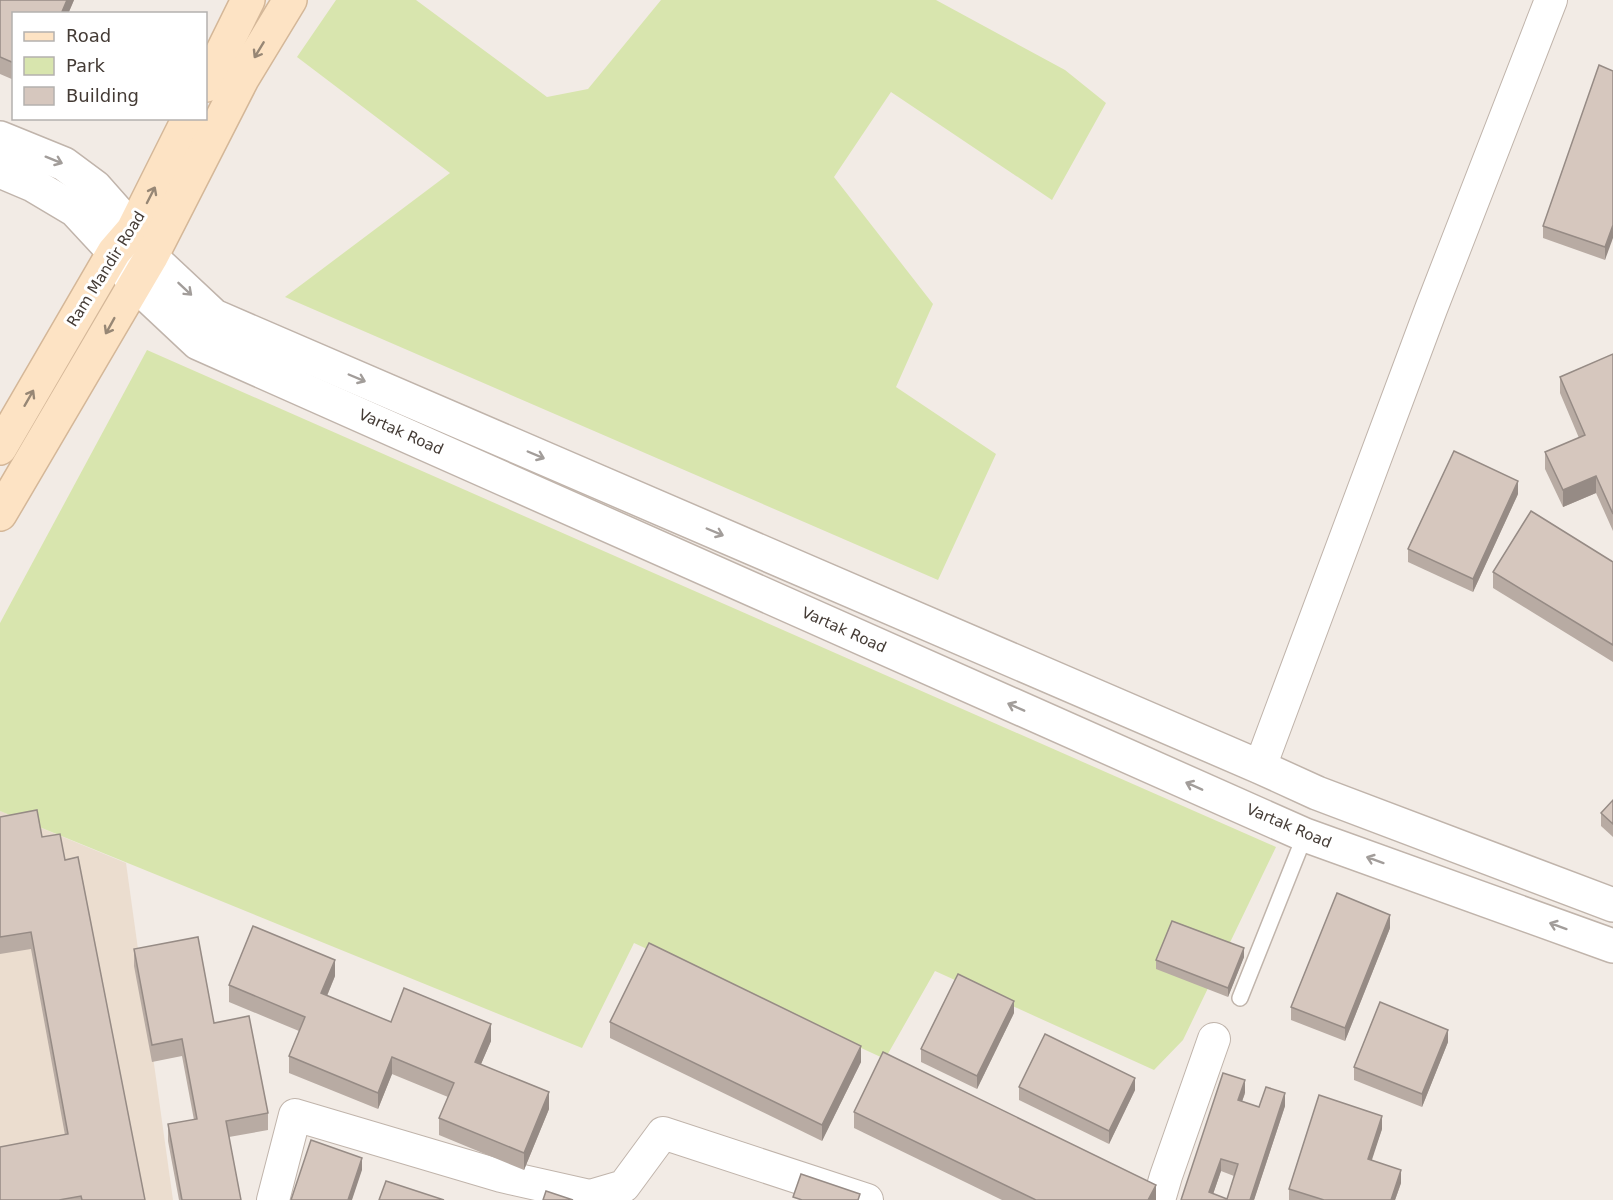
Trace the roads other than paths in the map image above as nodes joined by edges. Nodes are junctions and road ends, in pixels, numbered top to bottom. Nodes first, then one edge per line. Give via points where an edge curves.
1 (248, 0) edge
2 (290, 0) edge
3 (1551, 0) edge
4 (207, 84) edge
5 (188, 120) edge
6 (0, 138) edge
7 (0, 171) edge
8 (124, 241) junction
9 (142, 270) junction
10 (0, 448) edge
11 (0, 514) edge
12 (1260, 767) junction
13 (1305, 835) junction
14 (1613, 905) edge
15 (1613, 946) edge
16 (1240, 998) dead end
17 (1214, 1039) dead end
18 (273, 1200) edge
19 (867, 1200) edge
20 (1159, 1200) edge

1 - 4 main road
2 -> 9 main road via 242,79
3 - 12 street
8 -> 5 main road, Ram Mandir Road
6 -> 8 street via 64,164 95,187
7 - 8 street via 33,185
8 - 9 street, Vartak Road
10 -> 8 main road, Ram Mandir Road
9 -> 11 main road
9 -> 12 street, Vartak Road via 214,316
13 -> 9 street, Vartak Road via 198,343
12 - 14 street, Vartak Road via 1317,793
15 -> 13 street, Vartak Road
13 - 16 lane
17 - 20 street
18 - 19 street via 296,1115 501,1176 590,1196 624,1186 663,1133

